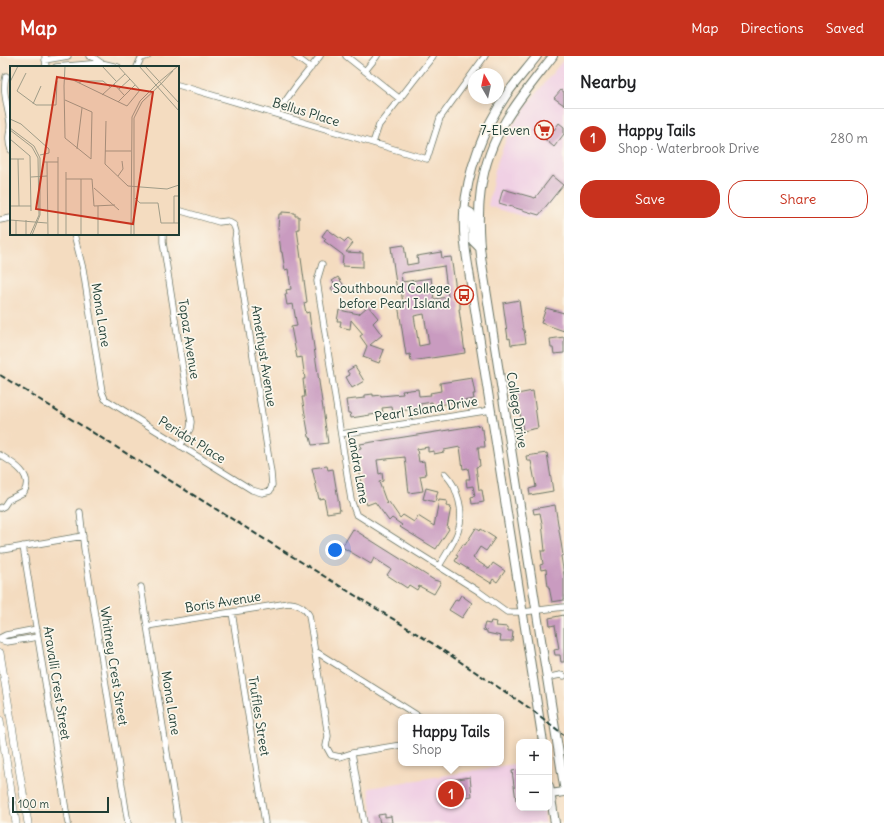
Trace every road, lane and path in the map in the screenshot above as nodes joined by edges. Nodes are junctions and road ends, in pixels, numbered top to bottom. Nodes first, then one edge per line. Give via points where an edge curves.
1 (68, 56) edge
2 (89, 56) edge
3 (148, 56) edge
4 (295, 56) edge
5 (320, 56) edge
6 (346, 56) edge
7 (377, 56) edge
8 (433, 56) edge
9 (485, 56) edge
10 (537, 56) edge
11 (553, 56) edge
12 (45, 58) edge
13 (101, 63) junction
14 (67, 66) edge
15 (114, 66) edge
16 (138, 66) edge
17 (311, 68) junction
18 (365, 71) junction
19 (6, 76) dead end
20 (179, 85) edge
21 (400, 99) junction
22 (9, 106) edge
23 (276, 114) junction
24 (10, 124) edge
25 (10, 124) edge
26 (373, 143) junction
27 (10, 147) edge
28 (471, 173) junction
29 (484, 176) junction
30 (464, 209) junction
31 (179, 210) edge
32 (10, 218) edge
33 (0, 220) edge
34 (74, 235) edge
35 (163, 235) edge
36 (480, 248) junction
37 (322, 264) dead end
38 (497, 358) junction
39 (483, 363) junction
40 (105, 399) joint
41 (490, 410) junction
42 (341, 434) junction
43 (180, 446) junction
44 (0, 455) edge
45 (445, 474) dead end
46 (270, 491) joint
47 (1, 499) edge
48 (8, 500) junction
49 (0, 508) edge
50 (80, 512) dead end
51 (83, 536) junction
52 (23, 546) junction
53 (2, 550) dead end
54 (439, 566) junction
55 (141, 587) dead end
56 (564, 607) edge
57 (536, 611) junction
58 (232, 612) junction
59 (523, 612) junction
60 (147, 626) junction
61 (37, 629) junction
62 (38, 637) junction
63 (0, 639) edge
64 (315, 651) junction
65 (0, 653) edge
66 (564, 676) edge
67 (546, 678) junction
68 (415, 714) edge
69 (0, 720) edge
70 (542, 739) edge
71 (398, 745) edge
72 (352, 753) junction
73 (564, 786) edge
74 (552, 790) edge
75 (564, 792) edge
76 (552, 803) edge
77 (16, 823) edge
78 (28, 823) edge
79 (68, 823) edge
80 (128, 823) edge
81 (178, 823) edge
82 (265, 823) edge
83 (364, 823) edge
84 (555, 823) edge

1 - 12 street
2 - 13 street
3 - 16 street via 141,58
4 - 17 street
5 - 17 street
6 - 18 street
7 - 18 street
8 - 21 street
9 - 26 street, Bellus Place via 440,118 427,159
10 - 28 main road, College Drive via 508,92 494,116
11 - 29 main road, College Drive via 506,121 490,154
13 - 14 street
13 - 15 street
17 - 23 street
18 - 21 street
19 - 22 street via 4,86
20 - 23 street, Bellus Place
21 - 26 street via 379,125
22 - 24 street
23 - 26 street, Bellus Place
25 - 27 street
28 - 29 main road
28 - 30 main road, College Drive
29 - 36 main road, College Drive via 478,218
30 - 36 main road via 471,213 473,242
30 - 39 main road, College Drive via 464,242
31 - 46 street, Amethyst Avenue via 234,224 271,473
32 - 33 street
34 - 40 street, Mona Lane via 83,269
35 - 43 street, Topaz Avenue via 190,422 190,429
36 - 38 main road, College Drive
37 - 42 street, Landra Lane via 317,281
38 - 39 main road
38 - 57 main road, College Drive
39 - 41 main road, College Drive
40 - 43 street, Peridot Place
41 - 42 street, Pearl Island Drive
41 - 59 main road, College Drive
42 - 54 street, Landra Lane via 351,500 356,514
43 - 46 street, Peridot Place via 252,490 262,493
44 - 48 street via 26,477 27,485 24,492
45 - 54 street via 454,485 462,518 458,535
47 - 48 street
48 - 49 street
50 - 51 street, Whitney Crest Street
51 - 52 street
51 - 80 street, Whitney Crest Street
52 - 53 street
52 - 61 street, Aravalli Crest Street
54 - 59 street, Landra Lane via 507,612
55 - 60 street, Mona Lane
56 - 57 street, Landra Lane
57 - 59 street, Landra Lane
57 - 67 main road, College Drive
58 - 60 street, Boris Avenue
58 - 64 street, Boris Avenue via 288,603 302,606 309,616
58 - 82 street, Truffles Street
59 - 70 main road, College Drive
60 - 81 street, Mona Lane
61 - 62 street, Aravalli Crest Street
61 - 63 street via 6,634
62 - 63 street via 7,642
62 - 79 street, Aravalli Crest Street
64 - 68 street
64 - 72 street via 328,736 326,746 331,754 340,757
65 - 78 street
66 - 67 street
67 - 73 main road, College Drive
69 - 77 street
71 - 72 street
72 - 83 street
74 - 75 main road
76 - 84 main road

